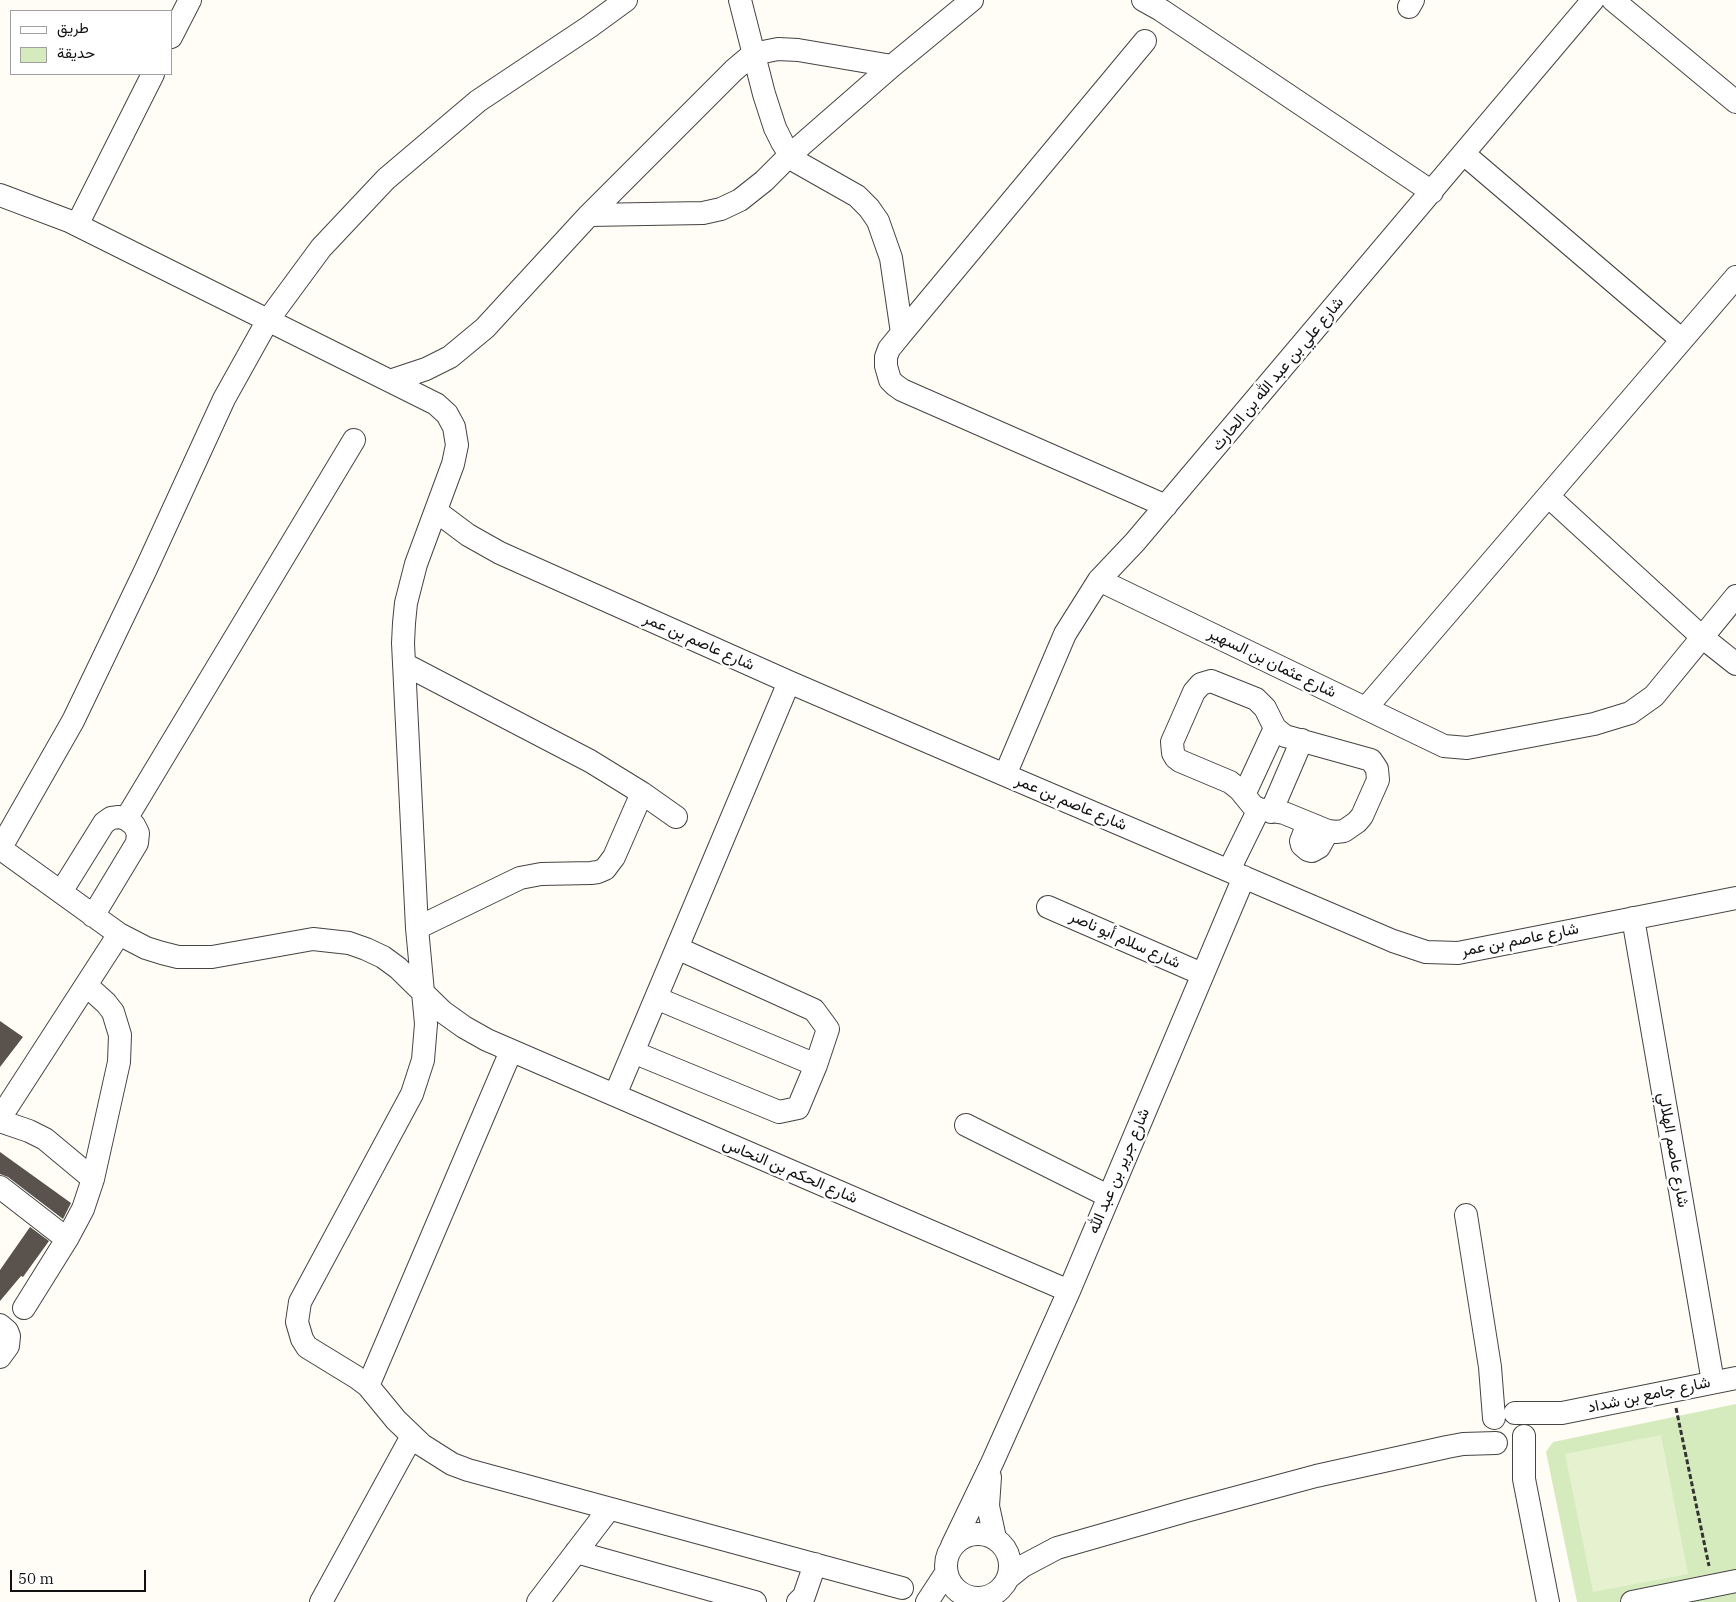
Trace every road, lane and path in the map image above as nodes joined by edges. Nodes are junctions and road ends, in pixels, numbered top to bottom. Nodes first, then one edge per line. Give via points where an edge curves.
1 (190, 0) edge
2 (626, 0) edge
3 (740, 0) edge
4 (972, 0) edge
5 (1143, 0) edge
6 (1594, 0) edge
7 (1613, 0) edge
8 (172, 35) edge
9 (1145, 41) dead end
10 (753, 54) junction
11 (892, 66) junction
12 (152, 75) edge
13 (1736, 102) edge
14 (1464, 154) junction
15 (790, 155) junction
16 (1432, 192) junction
17 (0, 195) edge
18 (589, 215) junction
19 (77, 225) junction
20 (1736, 277) edge
21 (268, 320) junction
22 (902, 333) junction
23 (1682, 340) junction
24 (390, 381) junction
25 (354, 440) dead end
26 (1548, 496) junction
27 (1166, 506) junction
28 (436, 511) junction
29 (1099, 580) junction
30 (1736, 596) edge
31 (1702, 637) junction
32 (404, 664) junction
33 (1736, 664) edge
34 (789, 682) junction
35 (1366, 708) junction
36 (1275, 728) junction
37 (1302, 740) junction
38 (1004, 774) junction
39 (642, 793) junction
40 (1258, 805) junction
41 (676, 817) dead end
42 (126, 819) junction
43 (0, 849) edge
44 (1236, 874) junction
45 (61, 892) junction
46 (1736, 898) edge
47 (1048, 907) dead end
48 (93, 916) junction
49 (1633, 918) junction
50 (417, 928) junction
51 (119, 934) junction
52 (677, 948) junction
53 (1202, 974) junction
54 (86, 985) junction
55 (423, 991) junction
56 (656, 998) junction
57 (511, 1051) junction
58 (633, 1052) junction
59 (816, 1065) junction
60 (615, 1095) junction
61 (0, 1119) edge
62 (966, 1125) dead end
63 (93, 1179) junction
64 (0, 1188) edge
65 (1108, 1196) junction
66 (1466, 1215) dead end
67 (67, 1239) junction
68 (1069, 1291) junction
69 (24, 1308) dead end
70 (0, 1325) edge
71 (0, 1357) edge
72 (1736, 1378) edge
73 (1713, 1382) junction
74 (368, 1386) junction
75 (1673, 1390) junction
76 (1507, 1427) junction
77 (412, 1436) junction
78 (992, 1463) junction
79 (610, 1509) junction
80 (999, 1542) junction
81 (952, 1546) junction
82 (1057, 1548) junction
83 (576, 1552) junction
84 (815, 1564) junction
85 (946, 1573) junction
86 (1736, 1581) edge
87 (1714, 1586) junction
88 (902, 1588) dead end
89 (1002, 1590) edge
90 (803, 1600) edge
91 (966, 1600) edge
92 (321, 1602) edge
93 (538, 1602) edge
94 (755, 1602) edge
95 (927, 1602) edge
96 (1548, 1602) edge
97 (1632, 1602) edge

1 - 8 street
2 - 21 street via 478,101 386,179 321,248
3 - 10 street
4 - 11 street
5 - 16 street
6 - 14 street, شارع علي بن عبد الله بن الحارث
7 - 13 street
9 - 22 street
10 - 11 street via 778,49 798,50
10 - 15 street via 769,112
10 - 18 street
11 - 15 street
12 - 19 street
14 - 16 street, شارع علي بن عبد الله بن الحارث
14 - 23 street
15 - 18 street via 752,191 721,209 684,214
15 - 22 street via 804,167 857,196 878,221 891,258
16 - 27 street, شارع علي بن عبد الله بن الحارث
17 - 19 street
18 - 24 street via 468,344 426,369
19 - 21 street
20 - 23 street
21 - 24 street
21 - 43 street via 224,399 73,720
22 - 27 street via 886,358 888,374 895,386
23 - 26 street
24 - 28 street via 436,404 454,427 457,444 453,464
25 - 42 street
26 - 31 street
26 - 35 street
27 - 29 street, شارع علي بن عبد الله بن الحارث
28 - 32 street via 416,564 406,603
28 - 34 street, شارع عاصم بن عمر via 468,535 500,553
29 - 35 street, شارع عثمان بن السهير
29 - 38 street, شارع علي بن عبد الله بن الحارث via 1065,634
30 - 31 street
31 - 33 street
31 - 35 street, شارع عثمان بن السهير via 1654,696 1630,713 1594,724 1467,748 1444,746
32 - 39 street via 590,761
32 - 50 street
34 - 38 street, شارع عاصم بن عمر
34 - 52 street
36 - 37 street via 1285,736
36 - 40 street
36 - 40 street via 1265,708 1256,699 1211,681 1201,684 1194,692 1172,742 1173,753 1180,761 1230,782
37 - 40 street
37 - 40 street via 1366,758 1375,764 1378,780 1362,816 1344,831 1318,827
38 - 44 street, شارع عاصم بن عمر
39 - 41 street
39 - 50 street via 605,869 591,873 541,874 520,878
40 - 44 street, شارع جرير بن عبد الله
42 - 45 street via 111,818 104,823
42 - 48 street via 138,833 137,843
43 - 45 street, شارع الحكم بن النحاس
44 - 49 street, شارع عاصم بن عمر via 1426,952 1458,952
44 - 53 street, شارع جرير بن عبد الله
45 - 48 street, شارع الحكم بن النحاس
46 - 49 street, شارع عاصم بن عمر
47 - 53 street, شارع سلام أبو ناصر
48 - 51 street, شارع الحكم بن النحاس
49 - 73 street, شارع عاصم الهلالي
50 - 55 street
51 - 54 street
51 - 55 street, شارع الحكم بن النحاس via 146,948 195,958 312,939 349,944 383,957
52 - 56 street
52 - 59 street via 814,1010 828,1029
53 - 65 street, شارع جرير بن عبد الله
54 - 61 street
54 - 63 street via 113,1012 118,1024 120,1048
55 - 57 street, شارع الحكم بن النحاس via 443,1012 464,1027
55 - 74 street via 425,1042 412,1094 300,1302 297,1322 307,1347
56 - 58 street
56 - 59 street
57 - 60 street, شارع الحكم بن النحاس
57 - 74 street
58 - 59 street via 779,1112 798,1108
58 - 60 street
60 - 68 street, شارع الحكم بن النحاس
61 - 63 street via 45,1139
62 - 65 street
63 - 67 street via 83,1209
64 - 67 street
65 - 68 street, شارع جرير بن عبد الله
66 - 76 street via 1490,1367
67 - 69 street
68 - 78 street, شارع جرير بن عبد الله
70 - 71 street via 9,1336 8,1346
72 - 73 street, شارع جامع بن شداد
73 - 75 street, شارع جامع بن شداد
74 - 77 street
75 - 76 street, شارع جامع بن شداد
75 - 87 path
76 - 82 street via 1447,1447 1316,1476
76 - 96 street via 1524,1479
77 - 79 street via 436,1455 468,1470
77 - 92 street
78 - 80 street, شارع جرير بن عبد الله via 988,1506
78 - 81 street, شارع جرير بن عبد الله
79 - 83 street
79 - 84 street
80 - 81 street via 984,1534 972,1534
80 - 82 street
80 - 89 street via 1009,1556 1010,1567
81 - 85 street via 945,1564
82 - 89 street via 1023,1566
83 - 93 street
83 - 94 street
84 - 88 street
84 - 90 street
85 - 91 street via 953,1588
85 - 95 street
86 - 87 street
87 - 97 street
89 - 91 street via 982,1599

